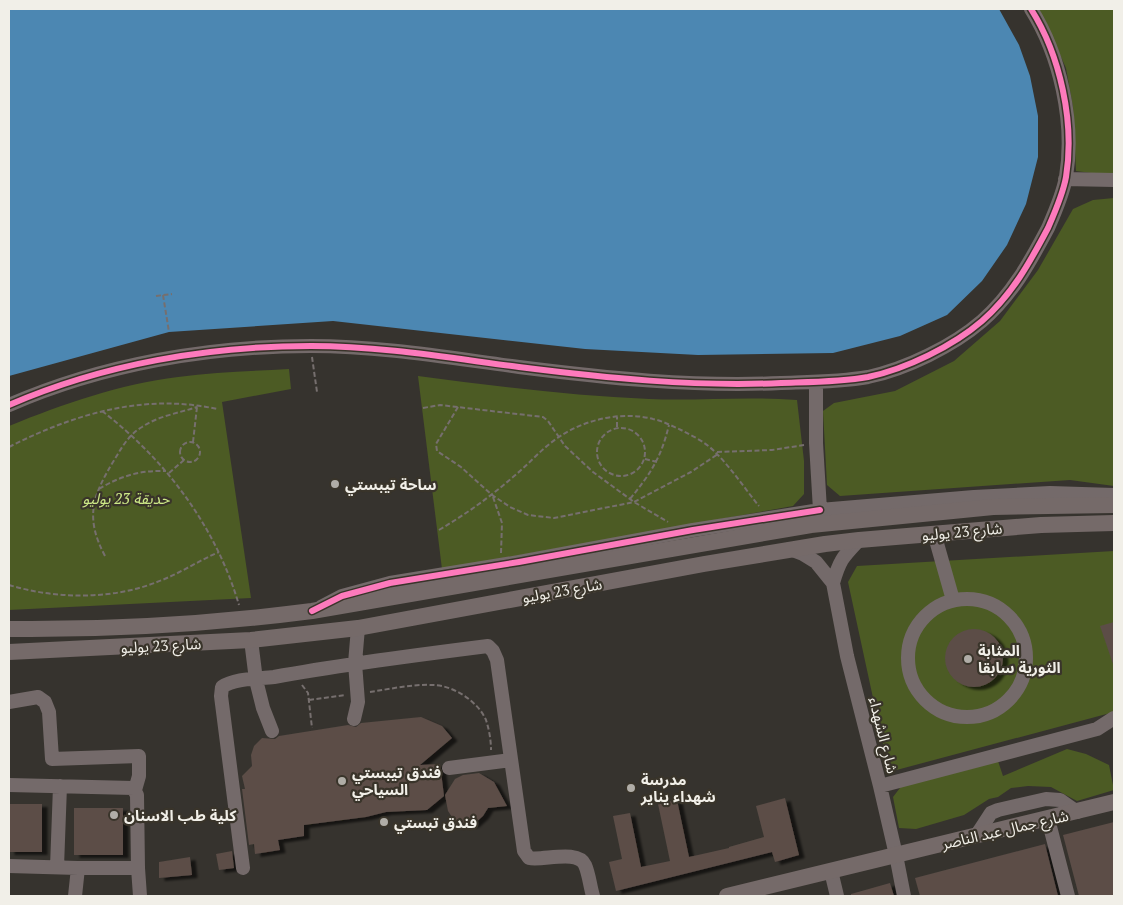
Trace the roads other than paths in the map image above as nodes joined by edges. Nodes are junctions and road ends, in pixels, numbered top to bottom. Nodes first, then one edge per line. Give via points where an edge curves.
1 (1031, 9) edge
2 (1066, 179) junction
3 (1114, 180) edge
4 (816, 382) junction
5 (9, 405) edge
6 (1114, 495) edge
7 (1114, 505) edge
8 (820, 510) junction
9 (1114, 523) edge
10 (934, 533) junction
11 (704, 536) junction
12 (859, 540) junction
13 (790, 549) junction
14 (832, 583) junction
15 (953, 600) junction
16 (312, 612) junction
17 (246, 620) junction
18 (358, 628) junction
19 (9, 629) edge
20 (251, 640) junction
21 (9, 652) edge
22 (355, 663) junction
23 (256, 680) junction
24 (9, 702) edge
25 (1114, 718) edge
26 (354, 719) dead end
27 (1097, 729) junction
28 (272, 731) dead end
29 (1114, 731) edge
30 (511, 760) junction
31 (449, 768) dead end
32 (9, 785) edge
33 (60, 786) junction
34 (880, 786) junction
35 (135, 790) junction
36 (1114, 802) edge
37 (1077, 812) junction
38 (1048, 819) junction
39 (976, 836) junction
40 (896, 855) junction
41 (9, 866) edge
42 (58, 867) junction
43 (78, 868) junction
44 (138, 868) junction
45 (243, 868) dead end
46 (831, 870) junction
47 (774, 891) edge
48 (75, 896) edge
49 (140, 896) edge
50 (593, 896) edge
51 (727, 896) edge
52 (837, 896) edge
53 (904, 896) edge
54 (1068, 896) edge

1 - 2 street via 1053,51 1060,80 1068,119
2 - 3 street
2 - 4 street via 1034,254 1004,299 980,322 930,355 901,367 869,376
4 - 5 street via 691,383 598,376 400,350 311,346 228,351 148,362 65,384
4 - 8 street
6 - 8 street via 1050,493
7 - 11 main road, شارع 23 يوليو via 993,507
8 - 11 street via 768,518
9 - 10 main road, شارع 23 يوليو
10 - 12 main road, شارع 23 يوليو
10 - 15 street
11 - 16 main road, شارع 23 يوليو
11 - 16 street via 685,531 390,582 342,596
12 - 13 main road, شارع 23 يوليو
12 - 14 street via 838,563
13 - 14 street, شارع الشهداء via 816,562
13 - 18 main road, شارع 23 يوليو
14 - 34 street, شارع الشهداء
15 - 15 street via 929,612 913,633 907,659 911,676 930,705 955,716 981,716 1005,704 1021,683 1027,656 1020,631 1004,610 979,599
16 - 17 main road, شارع 23 يوليو
17 - 19 main road, شارع 23 يوليو
17 - 20 main road
18 - 20 main road, شارع 23 يوليو
18 - 22 street
20 - 21 main road, شارع 23 يوليو
20 - 23 street
22 - 23 street
22 - 26 street via 358,702
22 - 30 street via 488,646 497,660
23 - 28 street
23 - 45 street via 229,682 222,688 221,696
24 - 35 street via 38,696 45,702 49,712 52,759 139,756
25 - 27 street
27 - 29 street
27 - 34 street
30 - 31 street
30 - 50 street via 524,851 528,858 576,856 586,865
32 - 33 street
33 - 35 street via 130,787
33 - 42 street
34 - 40 street, شارع الشهداء
35 - 44 street
36 - 37 main road, شارع جمال عبد الناصر
37 - 38 main road, شارع جمال عبد الناصر
37 - 39 street via 1060,800 1046,799 998,810 991,813
38 - 39 main road, شارع جمال عبد الناصر
38 - 54 street
39 - 40 main road, شارع جمال عبد الناصر
40 - 46 main road, شارع جمال عبد الناصر
40 - 53 street, شارع الشهداء
41 - 42 street
42 - 43 street
43 - 44 street
43 - 48 street
44 - 49 street
46 - 47 main road, شارع جمال عبد الناصر
46 - 52 street
47 - 51 main road, شارع جمال عبد الناصر

